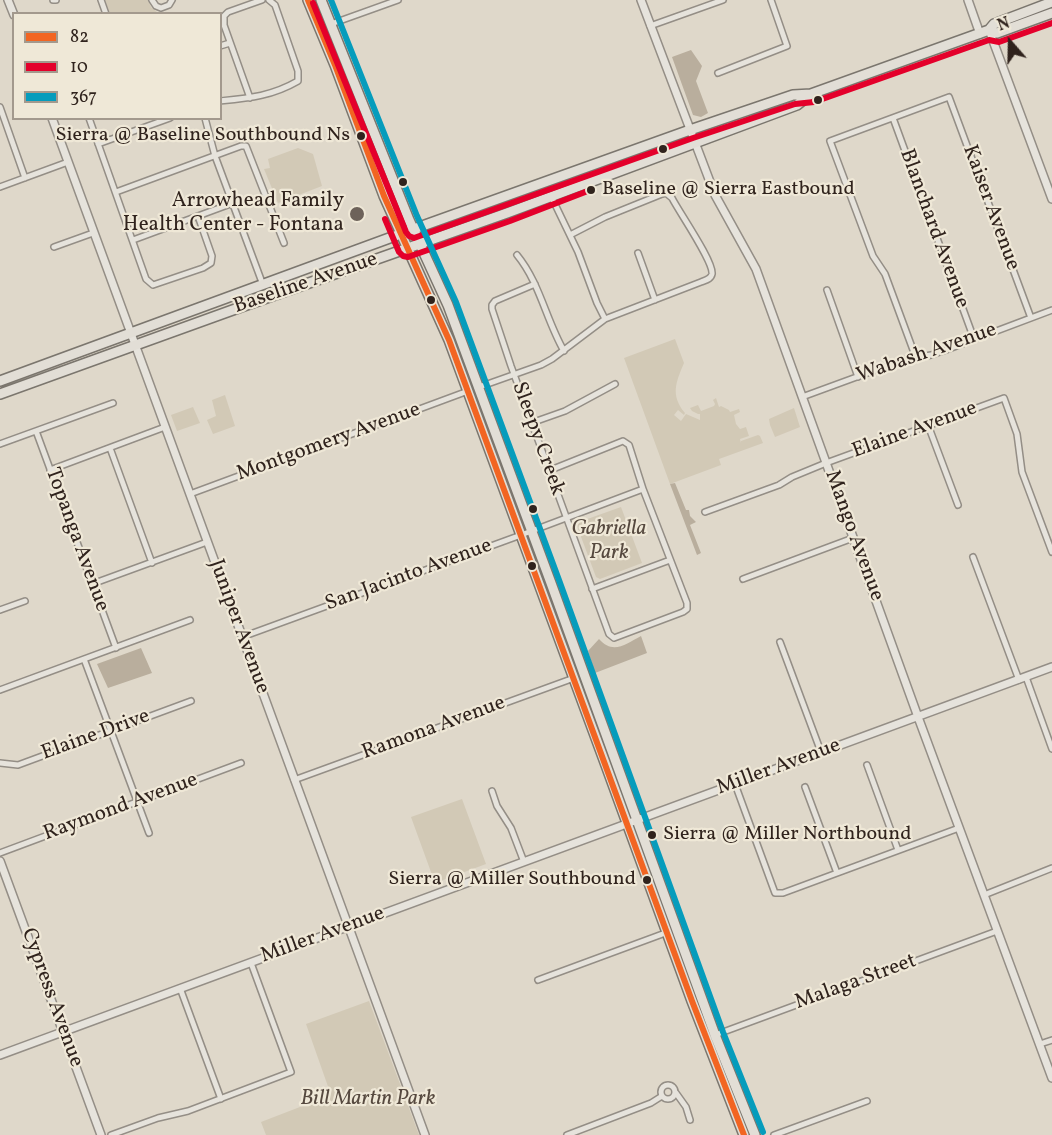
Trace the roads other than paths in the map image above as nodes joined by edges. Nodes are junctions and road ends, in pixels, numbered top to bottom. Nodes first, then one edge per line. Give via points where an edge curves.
1 (152, 0) edge
2 (262, 0) edge
3 (269, 0) edge
4 (308, 0) edge
5 (321, 0) edge
6 (398, 0) edge
7 (641, 0) edge
8 (723, 0) edge
9 (771, 0) edge
10 (968, 0) edge
11 (172, 2) edge
12 (1052, 2) edge
13 (156, 6) junction
14 (160, 12) edge
15 (1052, 13) edge
16 (331, 24) junction
17 (650, 26) junction
18 (985, 32) junction
19 (230, 43) junction
20 (222, 45) edge
21 (718, 73) dead end
22 (812, 94) junction
23 (250, 98) junction
24 (222, 101) edge
25 (0, 107) edge
26 (892, 118) junction
27 (53, 120) edge
28 (90, 120) edge
29 (165, 120) edge
30 (206, 120) edge
31 (690, 130) junction
32 (694, 142) junction
33 (99, 144) junction
34 (215, 156) junction
35 (68, 162) junction
36 (26, 178) junction
37 (0, 187) edge
38 (116, 192) junction
39 (551, 196) junction
40 (1052, 199) edge
41 (233, 203) junction
42 (198, 216) junction
43 (414, 230) junction
44 (93, 233) junction
45 (401, 234) junction
46 (570, 235) junction
47 (133, 240) junction
48 (284, 243) dead end
49 (420, 244) junction
50 (54, 247) dead end
51 (407, 248) junction
52 (638, 253) dead end
53 (517, 255) dead end
54 (535, 284) junction
55 (262, 285) junction
56 (827, 290) dead end
57 (655, 300) junction
58 (1052, 310) edge
59 (1031, 318) junction
60 (605, 319) junction
61 (130, 333) junction
62 (974, 339) junction
63 (135, 345) junction
64 (564, 351) junction
65 (916, 358) junction
66 (513, 374) junction
67 (858, 377) junction
68 (0, 381) edge
69 (615, 384) dead end
70 (479, 387) junction
71 (468, 392) junction
72 (0, 394) edge
73 (802, 397) junction
74 (113, 403) dead end
75 (531, 423) junction
76 (928, 425) junction
77 (165, 427) junction
78 (36, 431) junction
79 (0, 444) edge
80 (110, 448) junction
81 (826, 463) junction
82 (50, 470) junction
83 (548, 471) junction
84 (643, 489) junction
85 (189, 494) junction
86 (958, 505) dead end
87 (705, 512) dead end
88 (566, 518) junction
89 (532, 531) junction
90 (521, 535) junction
91 (853, 538) junction
92 (207, 542) junction
93 (1052, 552) edge
94 (973, 557) dead end
95 (670, 560) junction
96 (152, 562) junction
97 (742, 579) dead end
98 (92, 584) junction
99 (592, 589) junction
100 (25, 601) dead end
101 (0, 610) edge
102 (190, 620) dead end
103 (242, 637) junction
104 (780, 642) dead end
105 (116, 648) junction
106 (84, 659) junction
107 (1052, 667) edge
108 (574, 678) junction
109 (1022, 678) junction
110 (0, 690) edge
111 (191, 701) dead end
112 (918, 717) junction
113 (111, 730) junction
114 (1052, 749) edge
115 (821, 752) junction
116 (241, 763) dead end
117 (0, 764) edge
118 (867, 765) dead end
119 (294, 780) junction
120 (735, 784) junction
121 (805, 787) dead end
122 (492, 791) dead end
123 (137, 801) junction
124 (638, 820) junction
125 (628, 823) junction
126 (959, 828) junction
127 (149, 833) dead end
128 (898, 850) junction
129 (0, 853) edge
130 (0, 861) edge
131 (524, 862) junction
132 (1052, 868) edge
133 (837, 873) junction
134 (984, 895) junction
135 (347, 926) junction
136 (997, 931) junction
137 (668, 932) junction
138 (251, 963) junction
139 (538, 980) dead end
140 (180, 988) junction
141 (63, 1032) junction
142 (715, 1035) junction
143 (1052, 1040) edge
144 (1040, 1044) junction
145 (0, 1055) edge
146 (1052, 1078) edge
147 (676, 1093) junction
148 (662, 1096) junction
149 (220, 1099) junction
150 (867, 1101) dead end
151 (690, 1120) dead end
152 (584, 1132) edge
153 (101, 1135) edge
154 (111, 1135) edge
155 (425, 1135) edge
156 (567, 1135) edge
157 (744, 1135) edge
158 (755, 1135) edge
159 (774, 1135) edge

1 - 13 street
2 - 19 street via 224,16
3 - 23 street via 275,5 298,81
4 - 45 main road
5 - 16 main road
6 - 16 street
7 - 17 street, Mango Avenue
8 - 17 street
9 - 21 street via 788,46
10 - 18 street
11 - 13 street via 164,8
12 - 18 main road via 994,24
13 - 14 street
15 - 18 main road, Baseline Avenue via 997,33
16 - 43 main road
17 - 31 street, Mango Avenue
18 - 22 main road, Baseline Avenue
18 - 40 street
19 - 20 street
19 - 23 street
22 - 31 main road, Baseline Avenue via 793,95
22 - 32 main road, Baseline Avenue via 797,105
23 - 24 street
25 - 36 street
26 - 59 street, Kaiser Avenue via 949,97
26 - 62 street, Blanchard Avenue
26 - 65 street via 830,141
27 - 35 street, Juniper Avenue
28 - 33 street
29 - 33 street
30 - 34 street
31 - 32 street, Mango Avenue
31 - 43 main road, Baseline Avenue
32 - 39 main road, Baseline Avenue
32 - 73 street, Mango Avenue via 715,195 756,269
33 - 38 street
34 - 38 street
34 - 41 street
34 - 48 street via 246,146
35 - 36 street
35 - 44 street, Juniper Avenue
36 - 37 street
38 - 47 street
39 - 46 street
39 - 49 main road, Baseline Avenue
41 - 42 street
41 - 55 street
42 - 47 street
42 - 47 street via 212,255 211,263 203,268 153,285 146,279
43 - 45 main road, Baseline Avenue
43 - 49 main road
44 - 50 street
44 - 61 street, Juniper Avenue
45 - 51 main road
45 - 55 main road, Baseline Avenue
46 - 57 street via 662,194 672,198 712,274
46 - 60 street
49 - 51 main road, Baseline Avenue
49 - 70 main road
51 - 63 main road, Baseline Avenue
51 - 71 main road
52 - 57 street
53 - 54 street
54 - 64 street
54 - 66 street, Sleepy Creek via 492,305
55 - 61 main road, Baseline Avenue
56 - 67 street
57 - 60 street
58 - 59 street, Wabash Avenue
59 - 62 street, Wabash Avenue
60 - 64 street
61 - 63 street, Juniper Avenue
61 - 68 main road, Baseline Avenue
62 - 65 street, Wabash Avenue
63 - 72 main road, Baseline Avenue
63 - 77 street, Juniper Avenue
64 - 66 street via 541,365
65 - 67 street, Wabash Avenue
66 - 70 street
66 - 75 street, Sleepy Creek
67 - 73 street, Wabash Avenue
69 - 75 street via 565,411
70 - 89 main road
71 - 85 street, Montgomery Avenue
71 - 90 main road
73 - 81 street, Mango Avenue
74 - 78 street
75 - 83 street, Sleepy Creek
76 - 81 street, Elaine Avenue
76 - 86 street
76 - 93 street, Elaine Avenue via 1004,398 1017,434 1022,472
77 - 80 street
77 - 85 street, Juniper Avenue
78 - 79 street
78 - 82 street, Topanga Avenue
80 - 82 street
80 - 96 street
81 - 87 street, Elaine Avenue
81 - 91 street, Mango Avenue
82 - 98 street, Topanga Avenue
83 - 84 street via 623,441 629,445
83 - 88 street, Sleepy Creek
84 - 88 street, San Jacinto Avenue
84 - 95 street
85 - 92 street, Juniper Avenue
88 - 89 street, San Jacinto Avenue
88 - 99 street, Sleepy Creek
89 - 90 street, San Jacinto Avenue
89 - 124 main road
90 - 103 street, San Jacinto Avenue
90 - 108 main road
91 - 97 street
91 - 112 street, Mango Avenue
92 - 96 street
92 - 103 street, Juniper Avenue
94 - 109 street
95 - 99 street
95 - 99 street, Sleepy Creek via 687,609 614,638
96 - 98 street
98 - 105 street, Topanga Avenue
100 - 101 street
102 - 105 street
103 - 119 street, Juniper Avenue
104 - 115 street
105 - 106 street
106 - 110 street
106 - 113 street
107 - 109 street, Miller Avenue
108 - 119 street, Ramona Avenue
108 - 125 main road
109 - 112 street, Miller Avenue
109 - 114 street
111 - 113 street, Elaine Drive
112 - 115 street, Miller Avenue
112 - 126 street, Mango Avenue
113 - 117 street, Elaine Drive via 18,765
113 - 123 street
115 - 120 street, Miller Avenue
116 - 123 street, Raymond Avenue
118 - 128 street
119 - 135 street, Juniper Avenue
120 - 124 street, Miller Avenue
120 - 133 street via 775,893
121 - 133 street
122 - 131 street
123 - 127 street
123 - 129 street, Raymond Avenue
124 - 125 street, Miller Avenue
124 - 142 main road
125 - 131 street, Miller Avenue
125 - 137 main road
126 - 128 street
126 - 134 street, Mango Avenue
128 - 133 street
130 - 141 street, Cypress Avenue
131 - 135 street, Miller Avenue
132 - 134 street
134 - 136 street, Mango Avenue
135 - 138 street, Miller Avenue
135 - 155 street, Juniper Avenue
136 - 142 street, Malaga Street
136 - 144 street, Mango Avenue
137 - 139 street
137 - 157 main road
138 - 140 street, Miller Avenue
138 - 149 street via 291,1072
140 - 141 street, Miller Avenue
140 - 149 street
141 - 145 street, Miller Avenue
141 - 153 street, Cypress Avenue
142 - 158 main road
143 - 144 street
144 - 146 street, Mango Avenue
147 - 148 street via 670,1099
147 - 148 street via 673,1086 666,1085 661,1089
147 - 151 street
148 - 152 street
149 - 154 street
150 - 159 street
152 - 156 street

